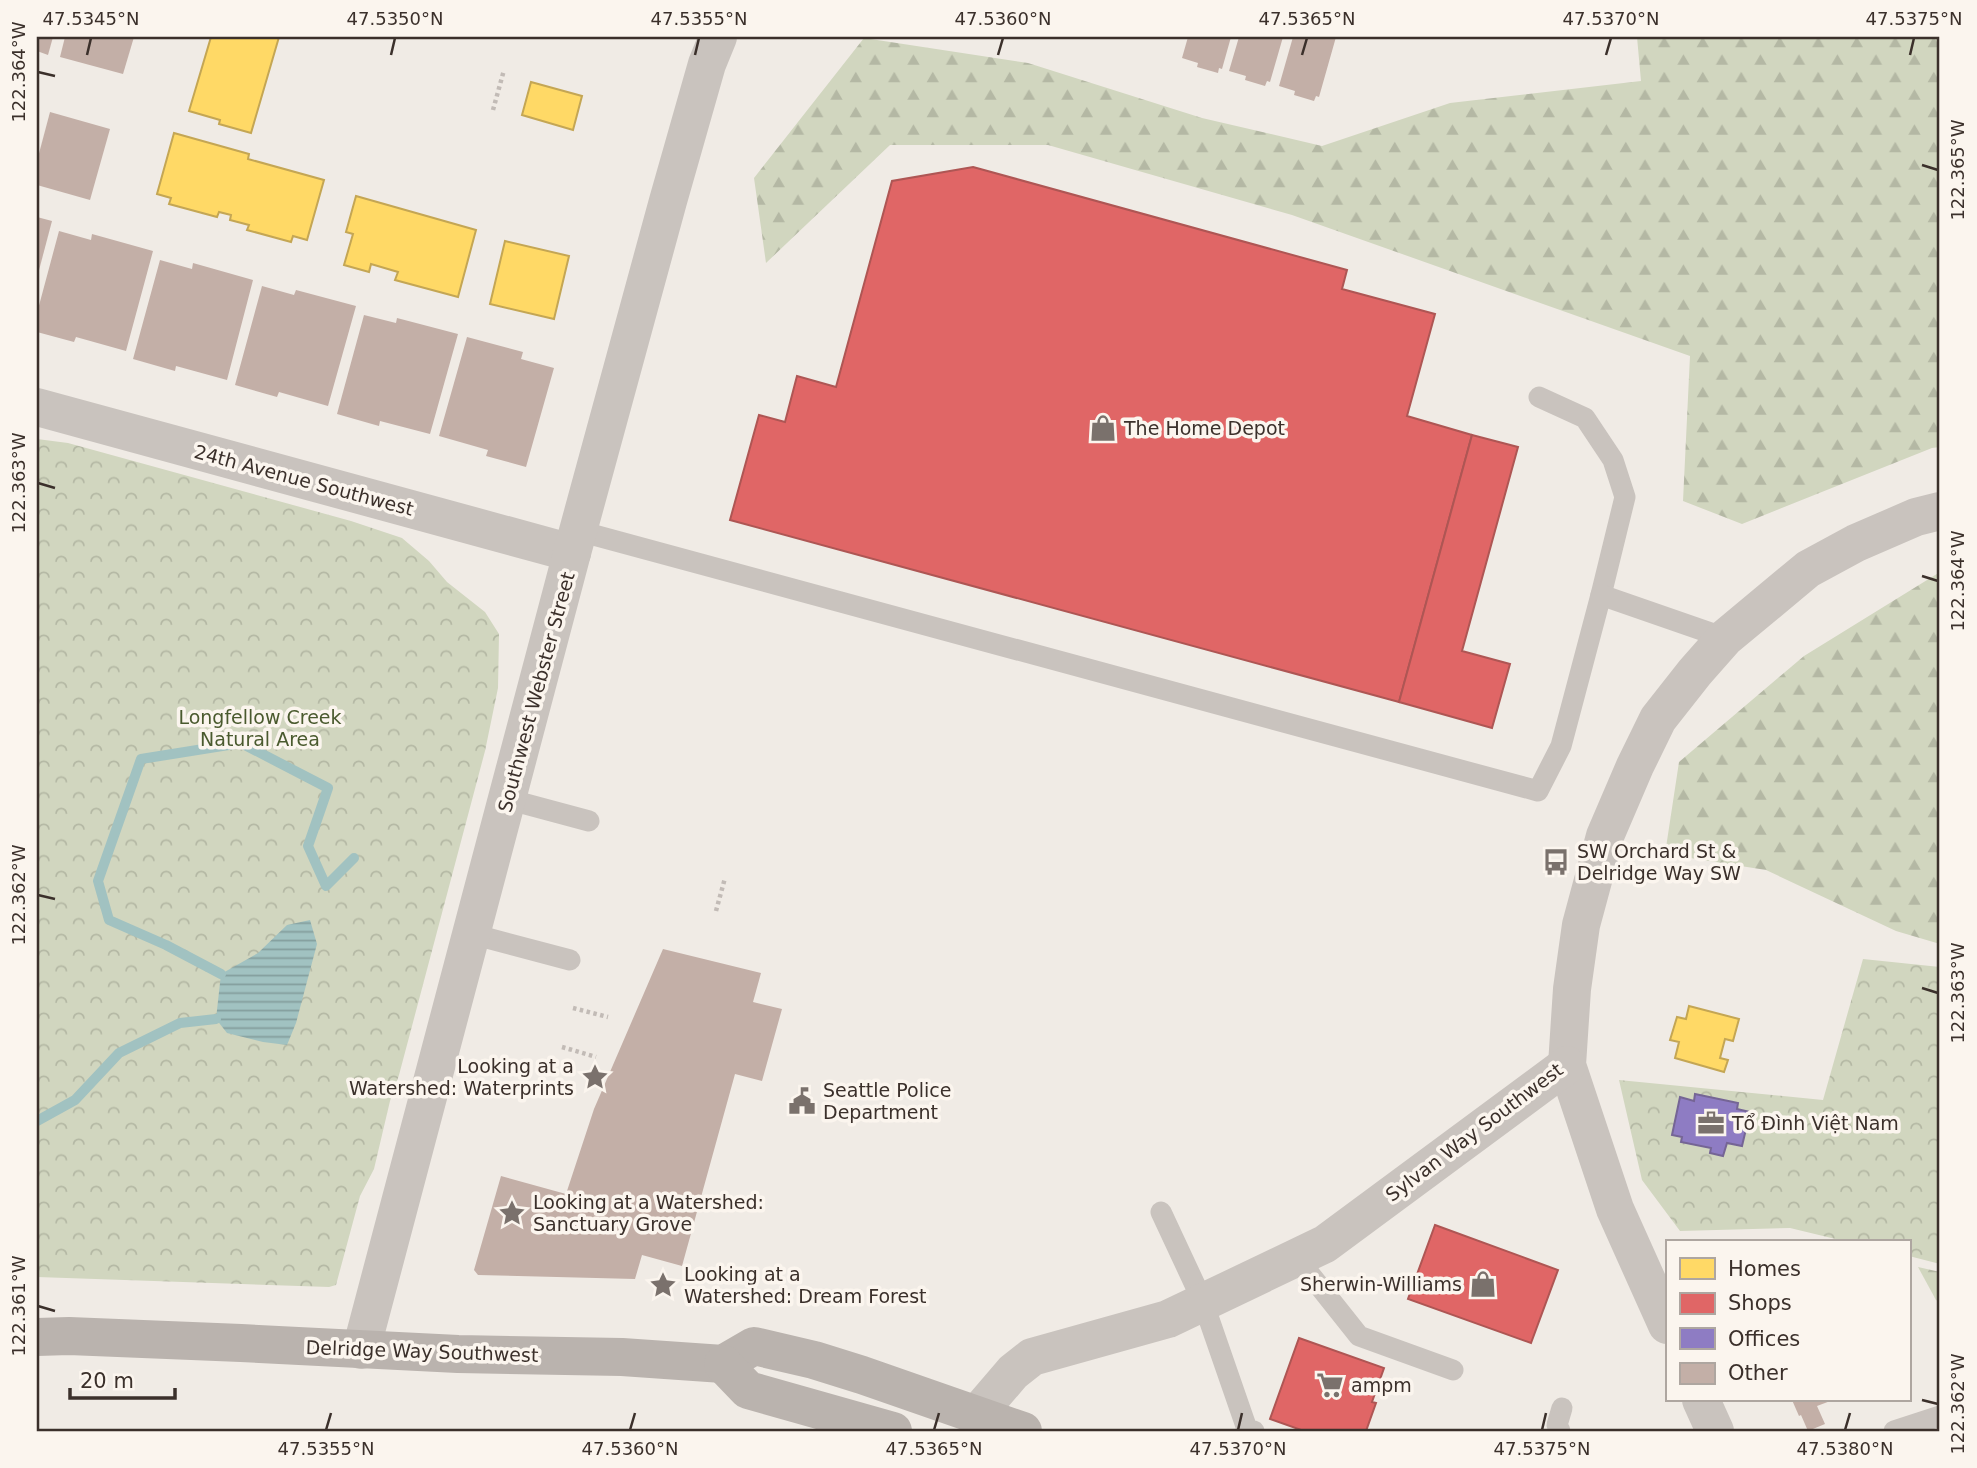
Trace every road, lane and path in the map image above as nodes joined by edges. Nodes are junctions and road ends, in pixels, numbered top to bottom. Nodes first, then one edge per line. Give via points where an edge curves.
1 (719, 37) edge
2 (504, 69) dead end
3 (493, 110) dead end
4 (1539, 397) dead end
5 (37, 407) edge
6 (1940, 511) edge
7 (575, 542) junction
8 (1601, 595) junction
9 (1725, 638) junction
10 (507, 799) junction
11 (589, 821) dead end
12 (724, 878) dead end
13 (716, 911) dead end
14 (472, 934) junction
15 (570, 960) dead end
16 (573, 1008) dead end
17 (608, 1017) dead end
18 (562, 1048) dead end
19 (596, 1057) dead end
20 (1567, 1065) junction
21 (1161, 1212) dead end
22 (1297, 1258) junction
23 (1203, 1302) junction
24 (1666, 1323) edge
25 (37, 1337) edge
26 (361, 1350) junction
27 (723, 1364) junction
28 (1453, 1370) dead end
29 (1702, 1402) edge
30 (1562, 1408) dead end
31 (977, 1414) junction
32 (1940, 1416) edge
33 (894, 1431) edge
34 (1023, 1431) edge
35 (1254, 1431) edge
36 (1560, 1431) edge
37 (1715, 1431) edge
38 (1894, 1431) edge

1 - 7 street, Southwest Webster Street via 707,64
2 - 3 path
4 - 8 lane via 1585,418 1613,460 1625,497
5 - 7 street, 24th Avenue Southwest
6 - 9 street, Sylvan Way Southwest via 1856,543 1808,569
7 - 8 lane via 1538,792 1561,746
7 - 10 street, Southwest Webster Street
8 - 9 lane
9 - 20 street, Sylvan Way Southwest via 1658,719 1605,836 1581,925
10 - 11 lane
10 - 14 street, Southwest Webster Street
12 - 13 path
14 - 15 lane
14 - 26 street, Southwest Webster Street
16 - 17 path
18 - 19 path
20 - 22 street, Sylvan Way Southwest via 1325,1244
20 - 24 street via 1615,1209
21 - 23 lane
22 - 23 street, Sylvan Way Southwest
22 - 28 lane via 1359,1336
23 - 31 street, Sylvan Way Southwest via 1168,1319 1032,1357
23 - 35 lane via 1247,1429
25 - 26 main road, Delridge Way Southwest
26 - 27 main road, Delridge Way Southwest
27 - 31 main road via 754,1346 814,1360
27 - 33 main road via 748,1390
29 - 37 street
30 - 36 lane
31 - 33 main road
31 - 34 main road
32 - 38 lane

